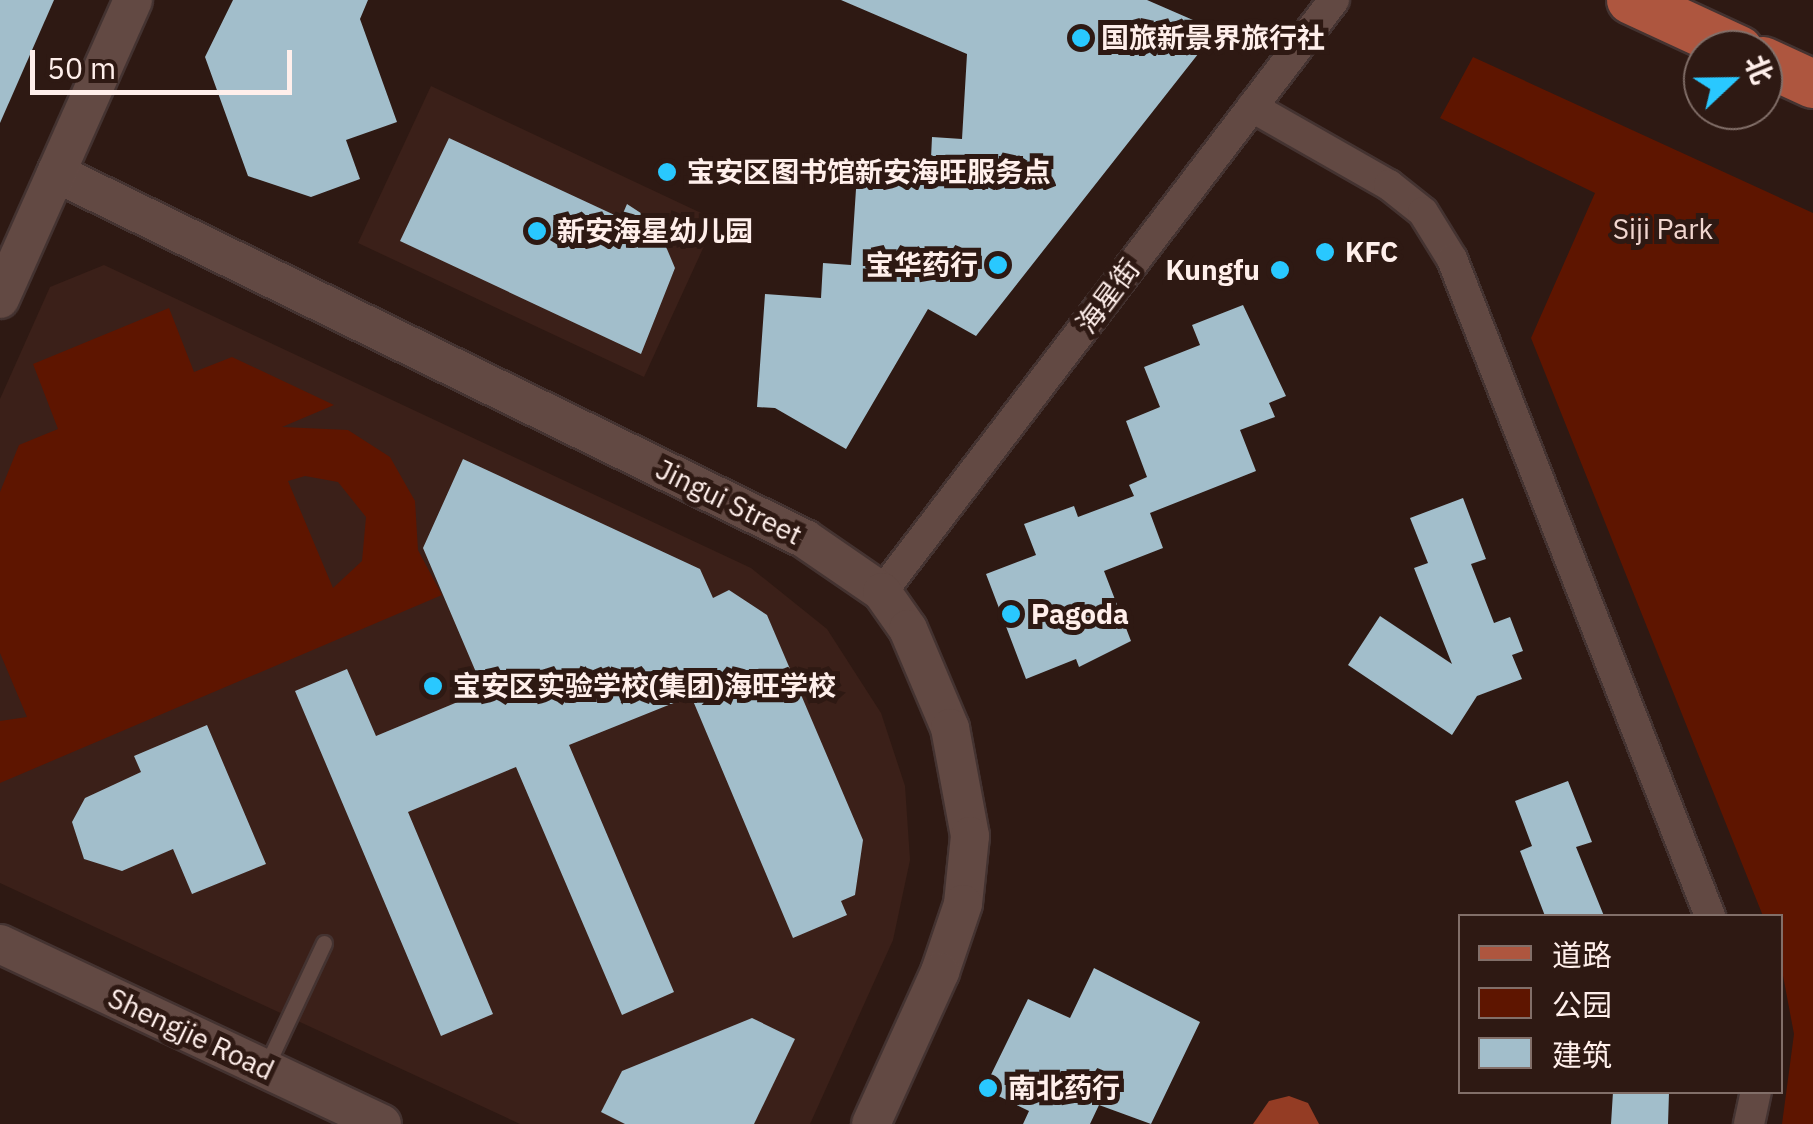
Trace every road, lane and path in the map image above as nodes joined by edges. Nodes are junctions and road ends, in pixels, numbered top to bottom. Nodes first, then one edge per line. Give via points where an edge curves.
1 (134, 0) edge
2 (1334, 0) edge
3 (1631, 0) edge
4 (1696, 30) edge
5 (1783, 70) edge
6 (1813, 84) edge
7 (1252, 107) junction
8 (56, 174) junction
9 (0, 299) edge
10 (882, 592) junction
11 (1709, 914) edge
12 (324, 943) dead end
13 (0, 944) edge
14 (265, 1069) junction
15 (1756, 1094) edge
16 (382, 1124) edge
17 (870, 1124) edge
18 (1749, 1124) edge

1 - 8 street
2 - 7 street, 海星街
3 - 4 main road
5 - 6 main road
7 - 10 street, 海星街
7 - 11 street via 1389,184 1423,212 1452,260
8 - 9 street
8 - 10 street, Jingui Street via 806,539
10 - 17 street, Jingui Street via 908,629 950,728 970,836 963,904 940,972
12 - 14 lane
13 - 14 street, Shengjie Road
14 - 16 street, Shengjie Road
15 - 18 street

